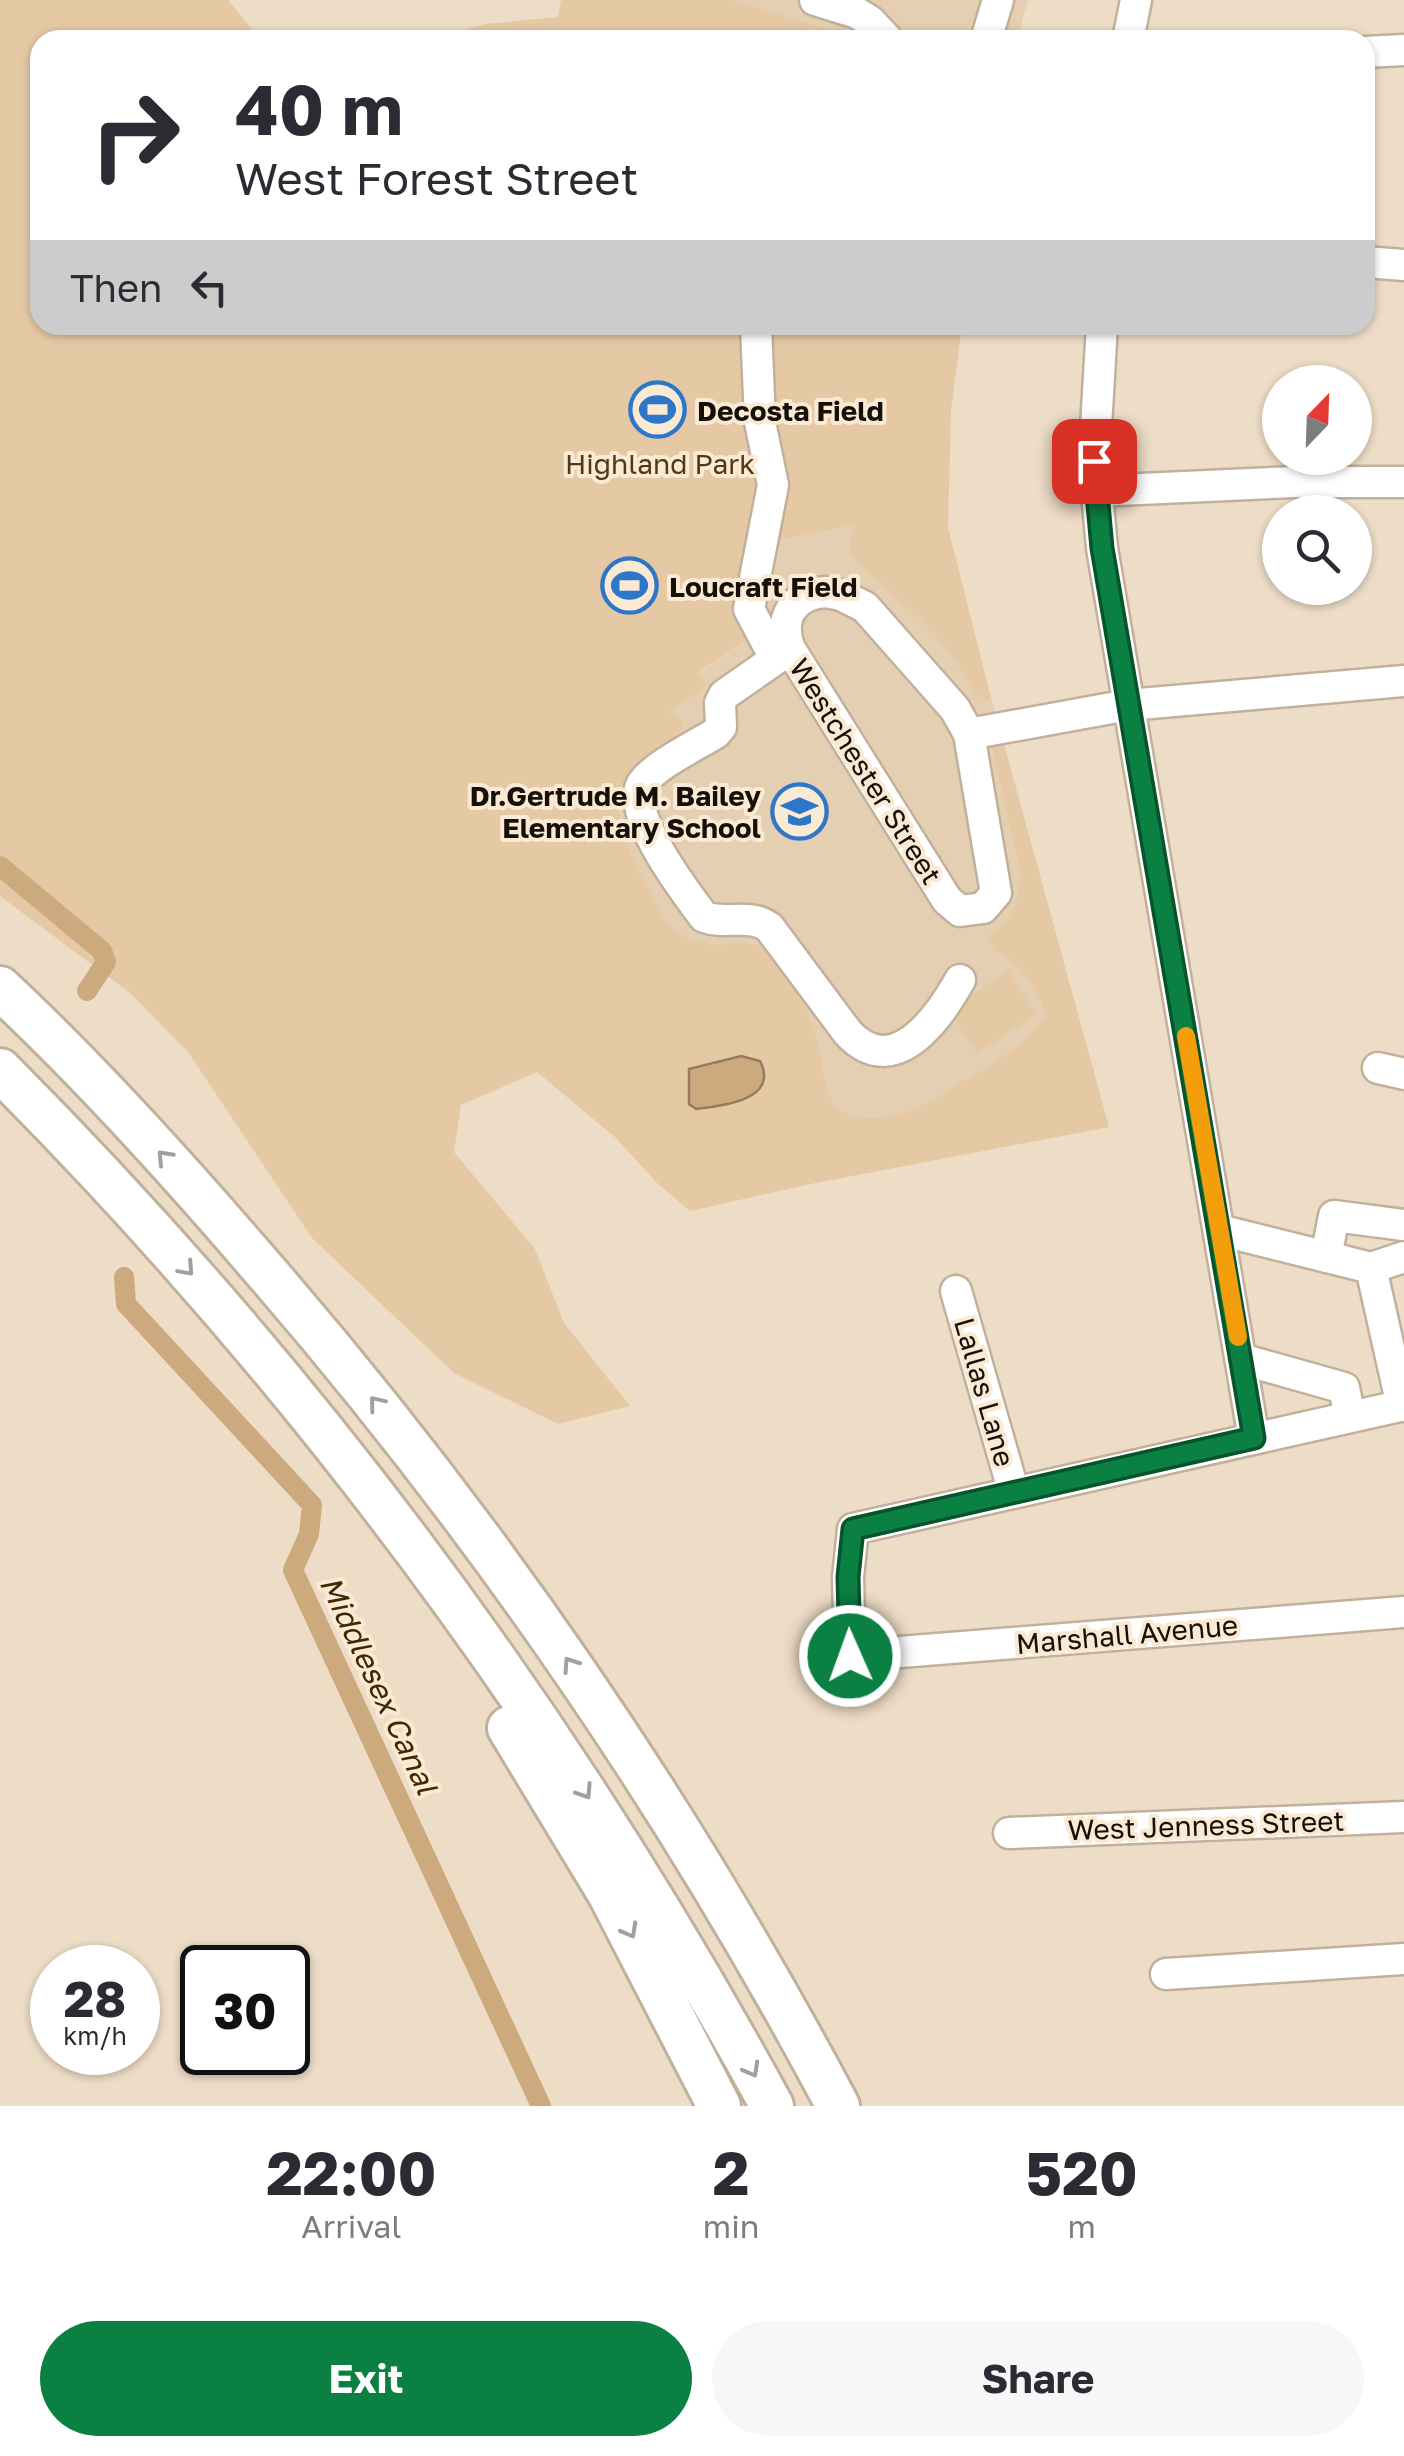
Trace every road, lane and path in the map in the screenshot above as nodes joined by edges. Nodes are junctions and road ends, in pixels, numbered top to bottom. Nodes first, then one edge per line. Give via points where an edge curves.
1 (815, 0) edge
2 (998, 0) edge
3 (1136, 0) edge
4 (856, 18) edge
5 (989, 30) edge
6 (1134, 30) edge
7 (1404, 50) edge
8 (1375, 51) edge
9 (1375, 263) edge
10 (1404, 265) edge
11 (756, 335) edge
12 (1101, 335) edge
13 (1404, 482) edge
14 (1096, 491) junction
15 (783, 654) junction
16 (1404, 681) edge
17 (1128, 705) junction
18 (969, 734) junction
19 (960, 980) dead end
20 (0, 988) edge
21 (0, 1070) edge
22 (1404, 1225) edge
23 (1219, 1230) junction
24 (1326, 1257) junction
25 (1404, 1258) edge
26 (1371, 1268) junction
27 (956, 1291) dead end
28 (233, 1322) junction
29 (1388, 1351) junction
30 (1242, 1360) junction
31 (1347, 1402) junction
32 (1403, 1406) edge
33 (1254, 1438) junction
34 (1014, 1493) junction
35 (1404, 1612) edge
36 (597, 1704) junction
37 (1404, 1817) edge
38 (1009, 1833) dead end
39 (1404, 1959) edge
40 (1166, 1974) dead end
41 (719, 2106) edge
42 (772, 2106) edge
43 (838, 2106) edge
44 (861, 2106) edge

1 - 4 street
2 - 5 street
3 - 6 street
7 - 8 street
9 - 10 street
11 - 15 street via 760,422 773,485 749,609
12 - 14 street
13 - 14 street
14 - 17 street
15 - 18 street, Westchester Street via 785,623 804,595 826,592 853,600 937,688
15 - 18 street, Westchester Street via 947,900 960,911 976,912 996,893
15 - 19 street via 724,695 716,733 647,778 637,800 644,823 704,917 769,927 864,1047 907,1046 944,1008
16 - 17 street
17 - 18 street
17 - 23 street
36 -> 20 highway via 476,1532 345,1364 172,1165
21 -> 28 highway
22 - 24 street via 1334,1216
23 - 24 street
23 - 30 street
24 - 26 street
25 - 26 street
26 - 29 street
27 - 34 street, Lallas Lane
28 -> 41 highway via 538,1774 645,1958
28 -> 42 highway via 368,1487 533,1712 647,1890
29 - 31 street
29 - 32 street
30 - 31 street
30 - 33 street
31 - 32 street
31 - 33 street
33 - 34 street
34 - 35 street, Marshall Avenue via 853,1529 850,1656
36 - 43 highway via 712,1883
36 - 44 highway via 720,1875
37 - 38 street, West Jenness Street
39 - 40 street

